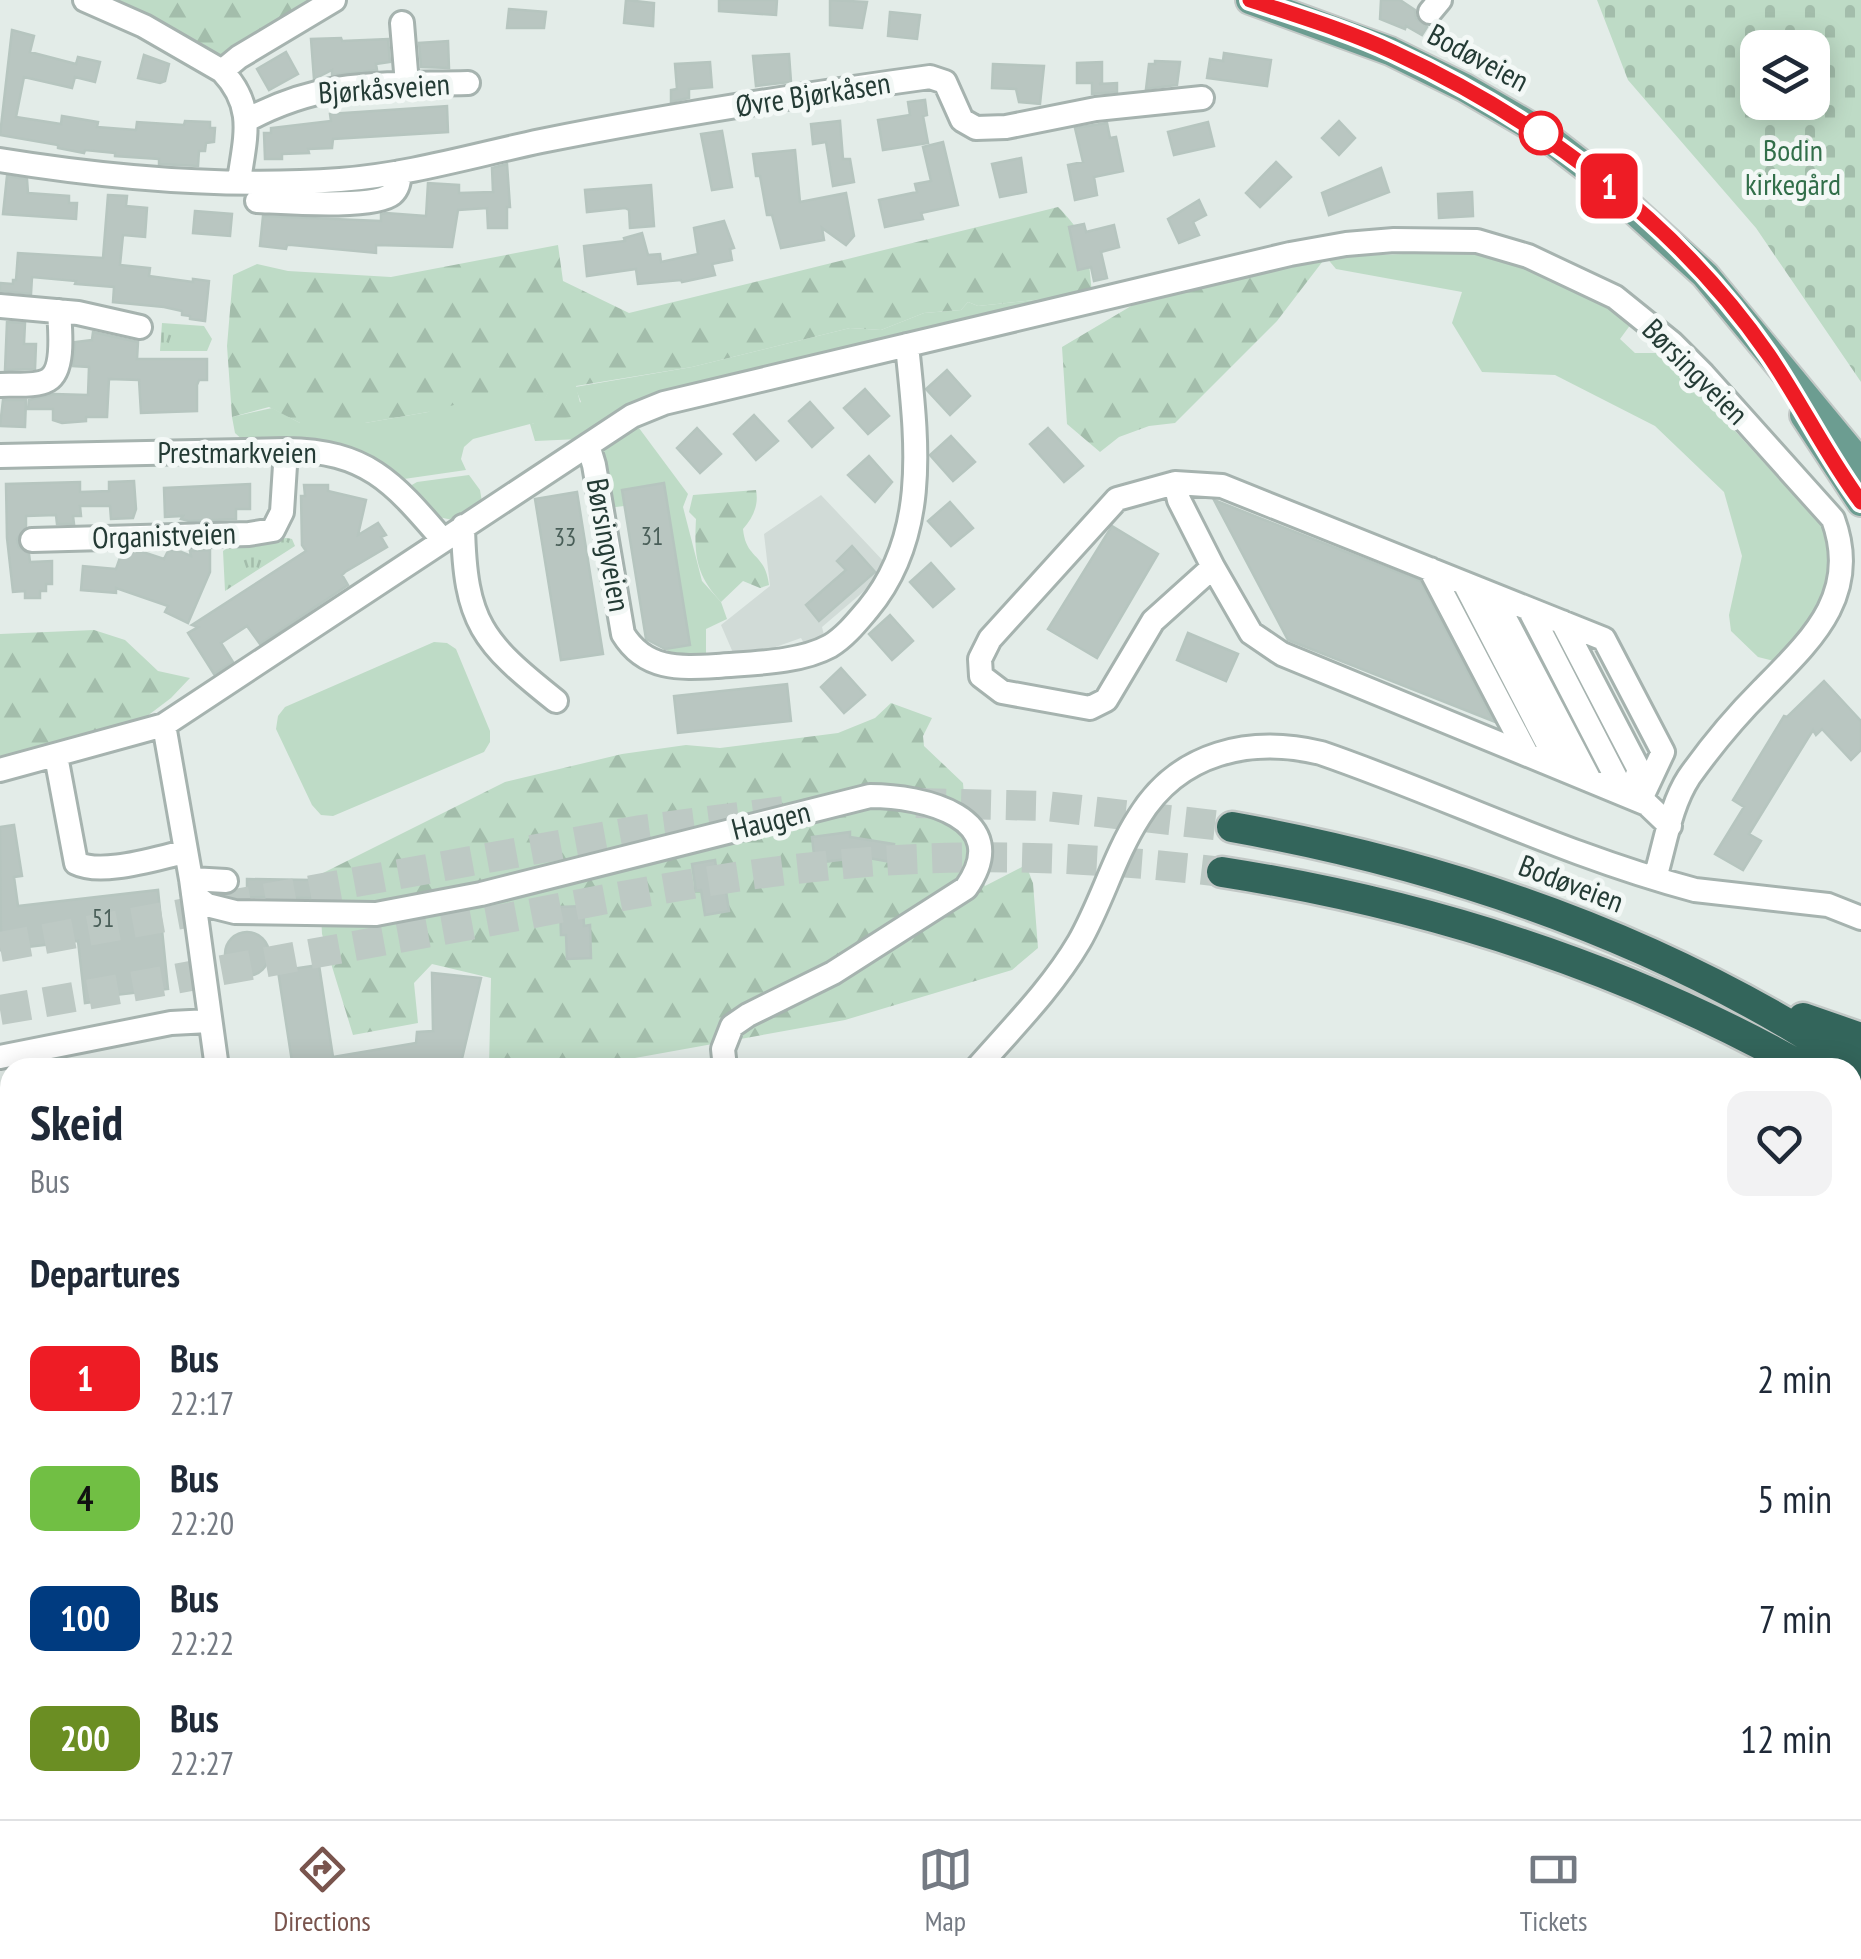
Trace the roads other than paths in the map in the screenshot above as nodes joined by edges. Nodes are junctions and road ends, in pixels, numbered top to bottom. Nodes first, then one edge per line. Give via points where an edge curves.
1 (85, 0) edge
2 (334, 0) edge
3 (1250, 0) edge
4 (402, 23) dead end
5 (222, 71) junction
6 (468, 83) dead end
7 (407, 84) junction
8 (1202, 98) dead end
9 (247, 120) junction
10 (0, 160) edge
11 (400, 172) junction
12 (239, 181) junction
13 (257, 200) dead end
14 (0, 306) edge
15 (59, 311) junction
16 (140, 327) dead end
17 (907, 344) junction
18 (1768, 354) junction
19 (0, 385) edge
20 (588, 445) junction
21 (286, 450) junction
22 (0, 456) edge
23 (1861, 464) edge
24 (1174, 483) junction
25 (1861, 502) edge
26 (463, 526) junction
27 (442, 539) junction
28 (32, 540) dead end
29 (1213, 568) junction
30 (1430, 570) junction
31 (1464, 583) junction
32 (1493, 594) junction
33 (1529, 610) junction
34 (556, 701) dead end
35 (164, 725) junction
36 (1527, 754) junction
37 (56, 756) junction
38 (1560, 768) junction
39 (0, 770) edge
40 (1590, 780) junction
41 (1631, 797) junction
42 (1232, 826) tunnel mouth
43 (1670, 826) junction
44 (186, 852) junction
45 (1222, 872) tunnel mouth
46 (1656, 878) junction
47 (226, 881) dead end
48 (192, 887) junction
49 (1861, 918) edge
50 (1714, 985) junction
51 (209, 1021) junction
52 (1861, 1038) edge
53 (0, 1057) edge
54 (215, 1058) edge
55 (724, 1058) edge
56 (985, 1058) edge
57 (1784, 1058) edge
58 (1840, 1058) edge

1 - 5 street
2 - 5 street
3 - 18 main road, Bodøveien via 1390,50 1538,131 1705,275
4 - 7 street
5 - 9 street via 241,96
6 - 7 street, Bjørkåsveien
7 - 9 street, Bjørkåsveien via 322,89
8 - 11 street, Øvre Bjørkåsen via 976,128 962,120 945,82 930,77 544,140
9 - 12 street
10 - 12 street, Øvre Bjørkåsen
11 - 12 street, Øvre Bjørkåsen
11 - 13 street, Øvre Bjørkåsen via 393,193 372,201
14 - 15 street
15 - 16 street
15 - 19 street via 54,374 44,383
17 - 20 street, Børsingveien via 664,404
17 - 20 street, Børsingveien via 916,470 908,534 876,598 851,629 817,651 687,668 638,653 623,634
17 - 43 street, Børsingveien via 1290,254 1394,240 1502,246 1615,296 1703,374 1833,520 1850,555 1848,587 1834,619 1732,721 1688,780
18 - 23 main road, Bodøveien
18 - 25 main road, Bodøveien
20 - 26 street, Børsingveien
21 - 22 street, Prestmarkveien
21 - 27 street, Prestmarkveien via 329,452 376,472 399,488
21 - 28 street, Organistveien via 282,512 273,530
24 - 29 street
24 - 29 street via 1117,499 990,639 980,659 982,676 1002,692 1090,708 1106,700 1153,621
24 - 30 street via 1222,486
26 - 27 street, Børsingveien
26 - 34 street via 478,625 511,666
27 - 35 street, Børsingveien
29 - 36 street via 1251,632 1282,654
30 - 31 street
30 - 36 street
31 - 32 street
31 - 38 street
32 - 33 street
32 - 40 street
33 - 41 street
33 - 41 street via 1604,639 1663,752
35 - 37 street, Børsingveien
35 - 44 street
36 - 38 street
37 - 39 street, Børsingveien
37 - 44 street via 76,863 106,868
38 - 40 street
40 - 41 street
41 - 43 street
42 - 50 highway, Bodøveien via 1493,892 1620,940
43 - 46 street, Børsingveien
44 - 48 street
45 - 57 highway via 1363,898 1502,936 1653,993
46 - 49 street via 1695,890 1828,905
46 - 56 street via 1320,753 1282,746 1230,749 1185,769 1149,802 1078,944
47 - 48 street
48 - 51 street
48 - 55 street, Haugen via 207,905 235,912 376,914 870,796 924,800 960,816 979,860 966,888 834,973 748,1014 732,1026
50 - 52 highway
50 - 58 highway, Bodøveien
51 - 53 street
51 - 54 street

